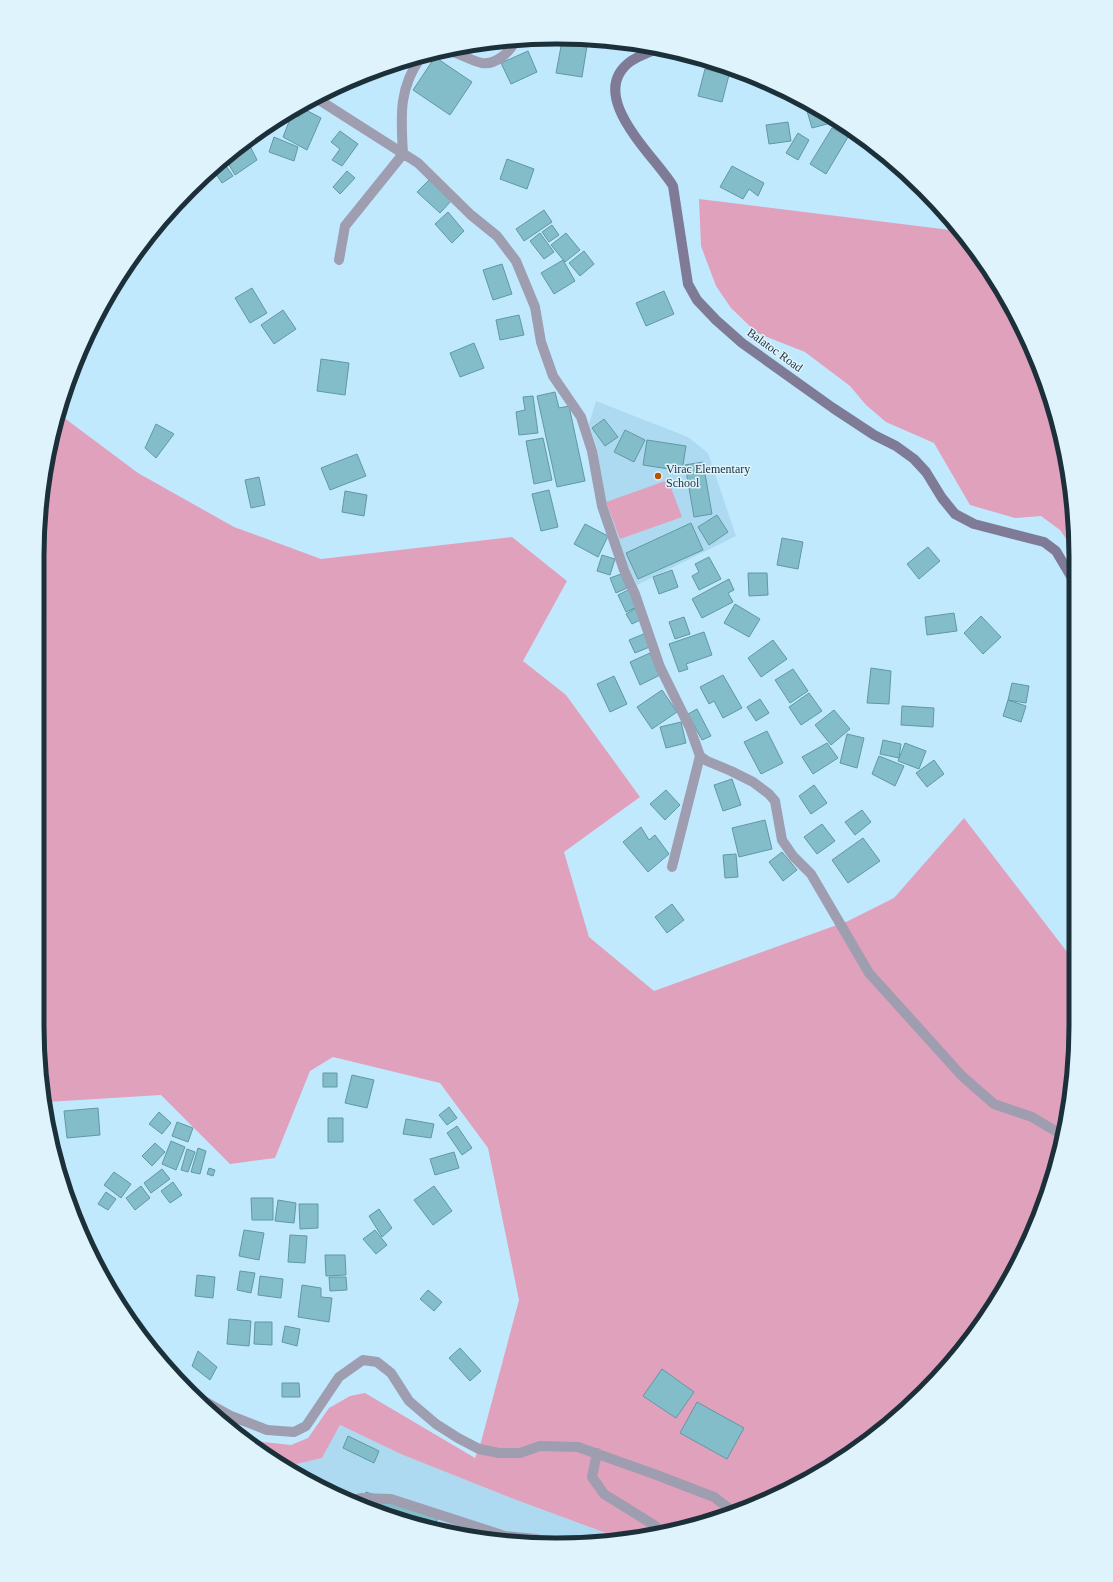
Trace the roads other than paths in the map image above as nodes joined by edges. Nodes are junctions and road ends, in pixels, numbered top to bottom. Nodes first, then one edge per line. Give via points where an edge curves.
1 (511, 46) edge
2 (649, 53) edge
3 (457, 54) edge
4 (417, 63) edge
5 (321, 102) edge
6 (403, 154) junction
7 (339, 260) dead end
8 (1069, 573) edge
9 (700, 756) junction
10 (672, 867) dead end
11 (1057, 1132) edge
12 (214, 1407) edge
13 (597, 1453) junction
14 (359, 1498) edge
15 (729, 1508) edge
16 (657, 1528) edge
17 (502, 1535) edge

1 - 3 street via 506,54 490,62 482,63
2 - 8 main road, Balatoc Road via 623,69 615,84 615,95 632,132 673,186 688,284 697,300 742,343 847,417 914,459 955,514 974,524 1044,542 1056,551
4 - 6 street via 406,86 401,112
5 - 6 street
6 - 7 street via 345,226
6 - 9 street via 418,163 471,215 497,236 516,261 535,307 541,342 552,376 581,417 592,451 602,506 624,570 660,667 690,728
9 - 10 street
9 - 11 street via 753,782 775,801 782,840 811,874 869,973 962,1076 994,1104 1032,1117
12 - 13 street via 267,1430 294,1432 306,1426 339,1377 363,1360 377,1362 391,1373 409,1401 436,1424 479,1449 499,1453 520,1453 540,1446 578,1447
13 - 15 street via 714,1497
13 - 16 street via 592,1477 597,1486 604,1494
14 - 17 street via 391,1499

